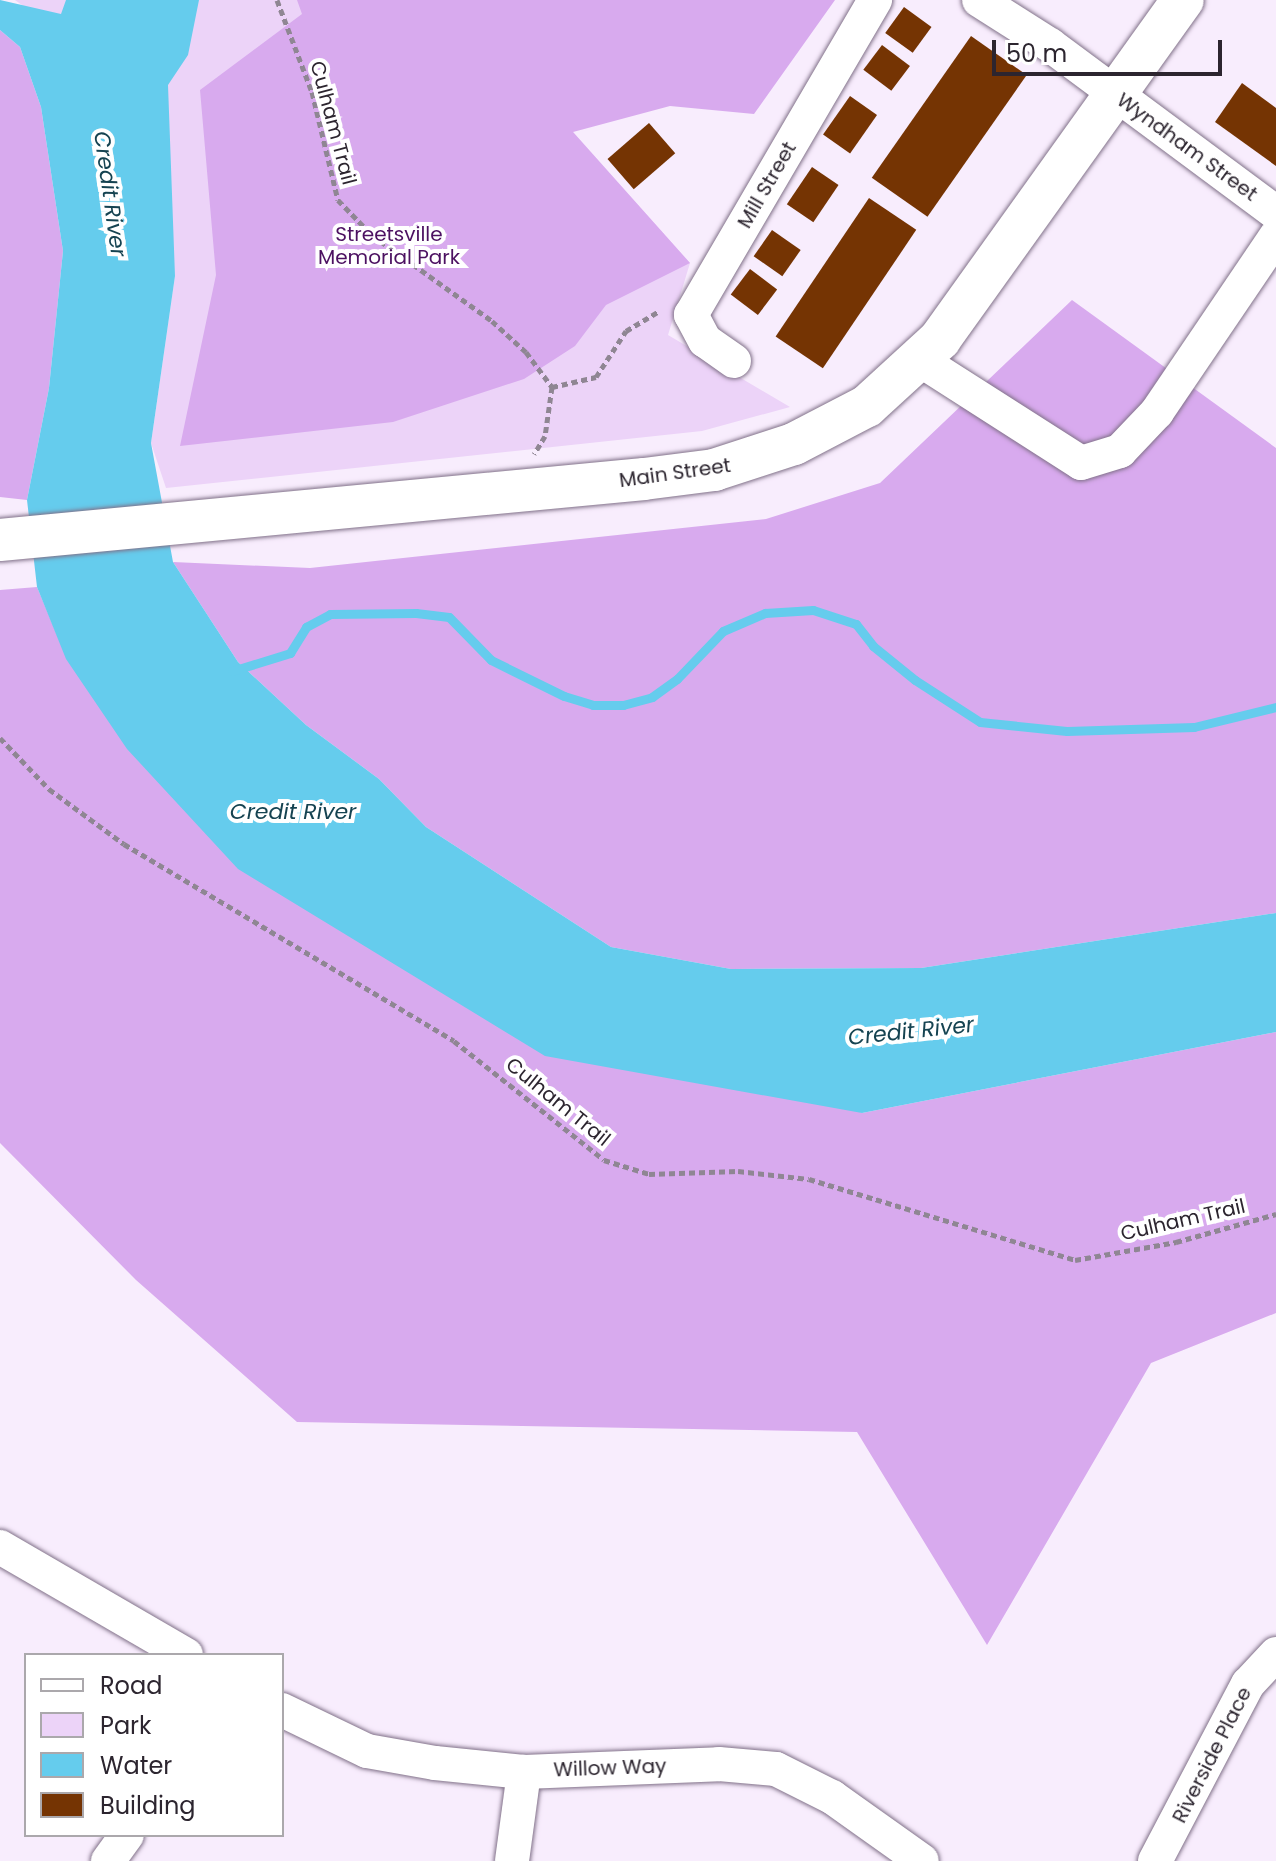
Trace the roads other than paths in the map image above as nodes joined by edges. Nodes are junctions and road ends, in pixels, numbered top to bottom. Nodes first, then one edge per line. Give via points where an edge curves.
1 (875, 0) edge
2 (979, 0) edge
3 (1183, 0) edge
4 (1116, 95) junction
5 (1276, 213) edge
6 (1276, 236) edge
7 (920, 360) junction
8 (734, 361) dead end
9 (2, 539) edge
10 (0, 1547) edge
11 (183, 1653) edge
12 (1276, 1654) edge
13 (284, 1711) edge
14 (524, 1772) junction
15 (126, 1837) edge
16 (108, 1861) edge
17 (512, 1861) edge
18 (922, 1861) edge
19 (1155, 1861) edge

1 - 8 street, Mill Street via 691,315 705,341
2 - 4 street, Wyndham Street
3 - 4 street, Main Street
4 - 5 street, Wyndham Street
4 - 7 street, Main Street
6 - 7 street via 1157,412 1120,451 1081,463
7 - 9 street, Main Street via 867,406 757,458 714,470
10 - 11 street
12 - 19 street, Riverside Place via 1248,1684
13 - 14 street, Willow Way via 367,1751
14 - 17 street
14 - 18 street, Willow Way via 719,1764 776,1769 832,1797
15 - 16 street

